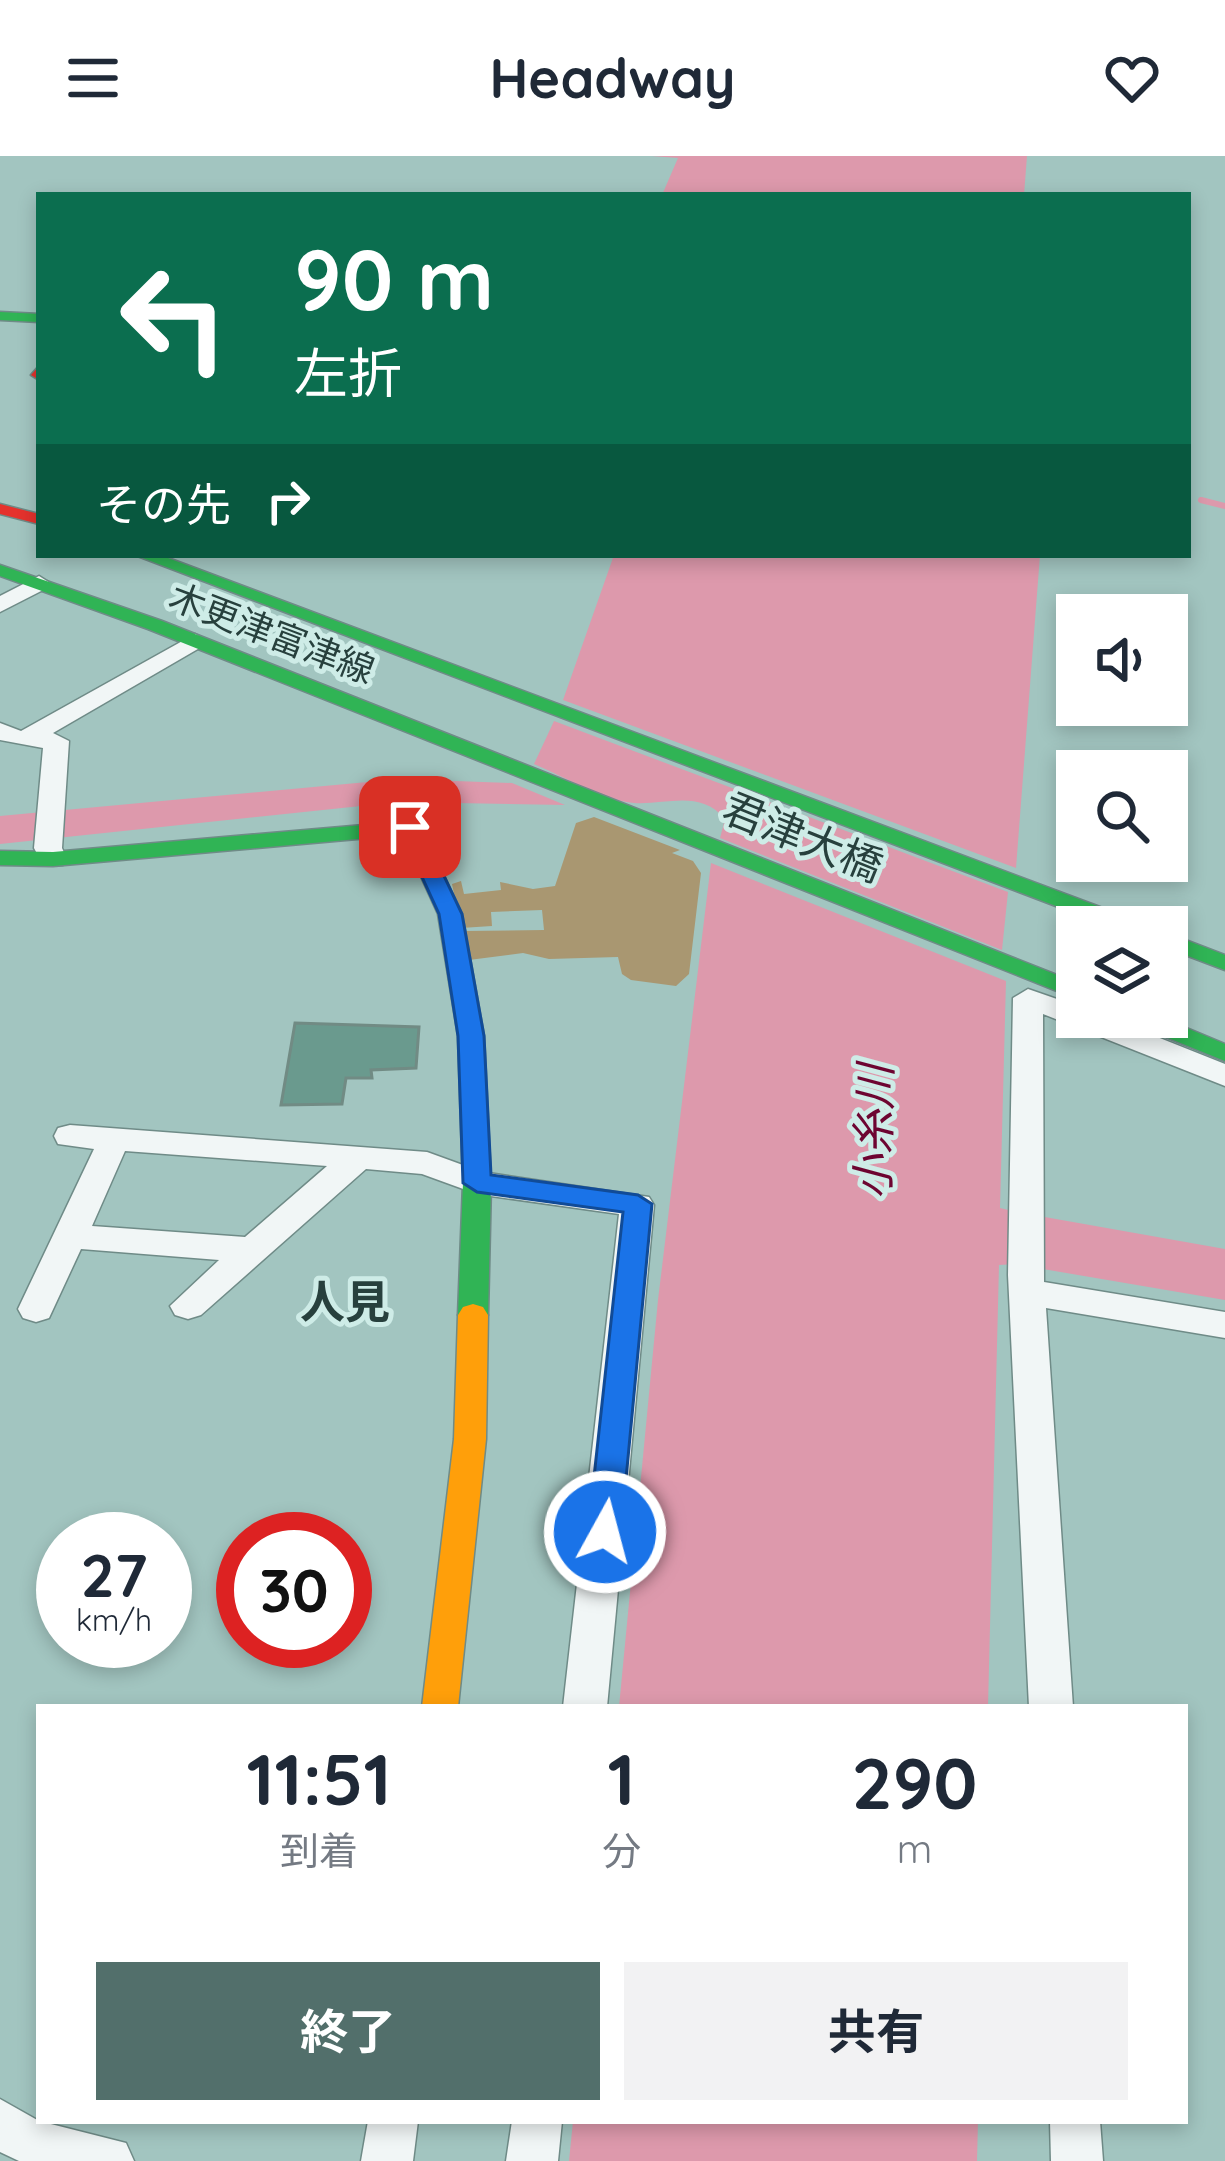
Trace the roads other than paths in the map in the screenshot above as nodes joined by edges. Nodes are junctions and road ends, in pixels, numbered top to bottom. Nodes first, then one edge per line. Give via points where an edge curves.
1 (0, 316) edge
2 (36, 318) edge
3 (0, 509) edge
4 (36, 518) edge
5 (152, 558) edge
6 (0, 570) edge
7 (40, 583) junction
8 (0, 605) edge
9 (195, 641) junction
10 (535, 700) joint
11 (11, 735) edge
12 (515, 767) joint
13 (50, 853) junction
14 (0, 858) edge
15 (1077, 906) edge
16 (1188, 948) edge
17 (1225, 963) edge
18 (1056, 983) edge
19 (1056, 1008) edge
20 (1188, 1037) edge
21 (1133, 1038) edge
22 (1225, 1052) edge
23 (1225, 1076) edge
24 (70, 1136) dead end
25 (114, 1140) junction
26 (358, 1158) junction
27 (477, 1183) junction
28 (70, 1236) junction
29 (252, 1250) junction
30 (1027, 1284) junction
31 (188, 1306) dead end
32 (36, 1309) dead end
33 (1225, 1325) edge
34 (440, 1704) edge
35 (584, 1704) edge
36 (1051, 1704) edge
37 (393, 2124) edge
38 (537, 2124) edge
39 (1075, 2124) edge
40 (0, 2125) edge
41 (108, 2161) edge
42 (387, 2161) edge
43 (532, 2161) edge
44 (1077, 2161) edge

1 - 2 main road
3 - 4 main road
5 - 10 main road, 木更津富津線
6 - 7 main road, 木更津富津線
7 - 8 street
7 - 9 main road, 木更津富津線
9 - 11 street
9 - 12 main road, 木更津富津線
10 - 15 main road, 君津大橋
11 - 13 street via 56,741
12 - 18 main road, 君津大橋
13 - 14 main road
13 - 27 main road via 410,827 450,914 471,1036
16 - 17 main road
19 - 30 street via 1028,998
20 - 22 main road
21 - 23 street
24 - 25 street
25 - 26 street
25 - 28 street
26 - 27 street via 427,1163
26 - 29 street
27 - 34 main road via 470,1438
27 - 35 street via 638,1204
28 - 29 street
28 - 32 street
29 - 31 street
30 - 33 street
30 - 36 street
37 - 42 street
38 - 43 street
39 - 44 street
40 - 41 street via 60,2154

